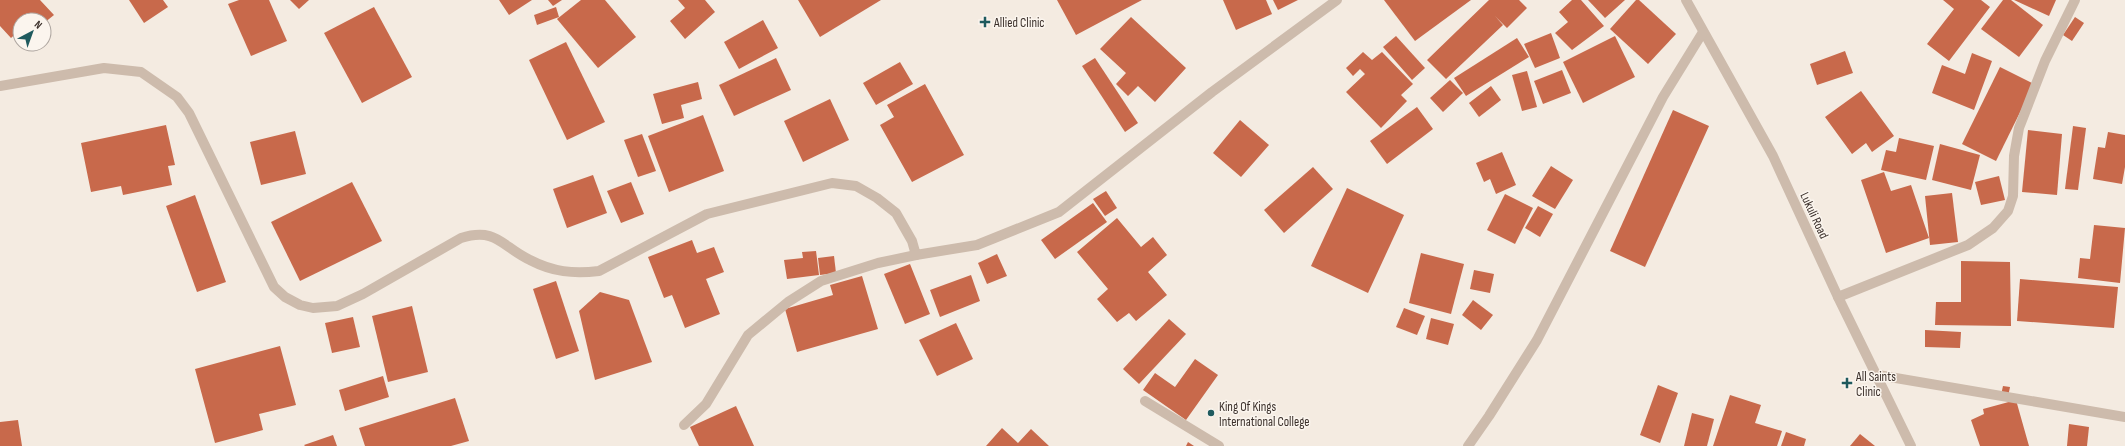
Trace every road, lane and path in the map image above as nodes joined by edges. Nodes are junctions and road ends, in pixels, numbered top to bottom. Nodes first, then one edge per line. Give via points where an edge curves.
1 (1337, 0) edge
2 (1686, 0) edge
3 (2075, 0) edge
4 (1704, 32) junction
5 (0, 86) edge
6 (916, 255) junction
7 (1838, 297) junction
8 (1878, 376) junction
9 (1145, 401) dead end
10 (2125, 417) edge
11 (684, 425) dead end
12 (1219, 446) edge
13 (1468, 446) edge
14 (1911, 446) edge

1 - 6 street via 1212,92 1059,212 977,245
2 - 4 street, Lukuli Road
3 - 7 street via 2045,61 2019,128 2014,156 2013,196 2008,211 1993,228 1968,245
4 - 7 street, Lukuli Road via 1773,156
4 - 13 street via 1663,97 1537,340
5 - 6 street via 104,68 141,72 159,83 177,97 189,113 274,287 284,297 313,308 336,306 350,300 461,238 474,234 488,234 528,260 547,268 579,274 599,271 707,214 832,183 856,186 896,213
6 - 11 street via 878,263 821,281 788,302 748,335 706,404
7 - 8 street, Lukuli Road
8 - 10 street
8 - 14 street, Lukuli Road
9 - 12 street

